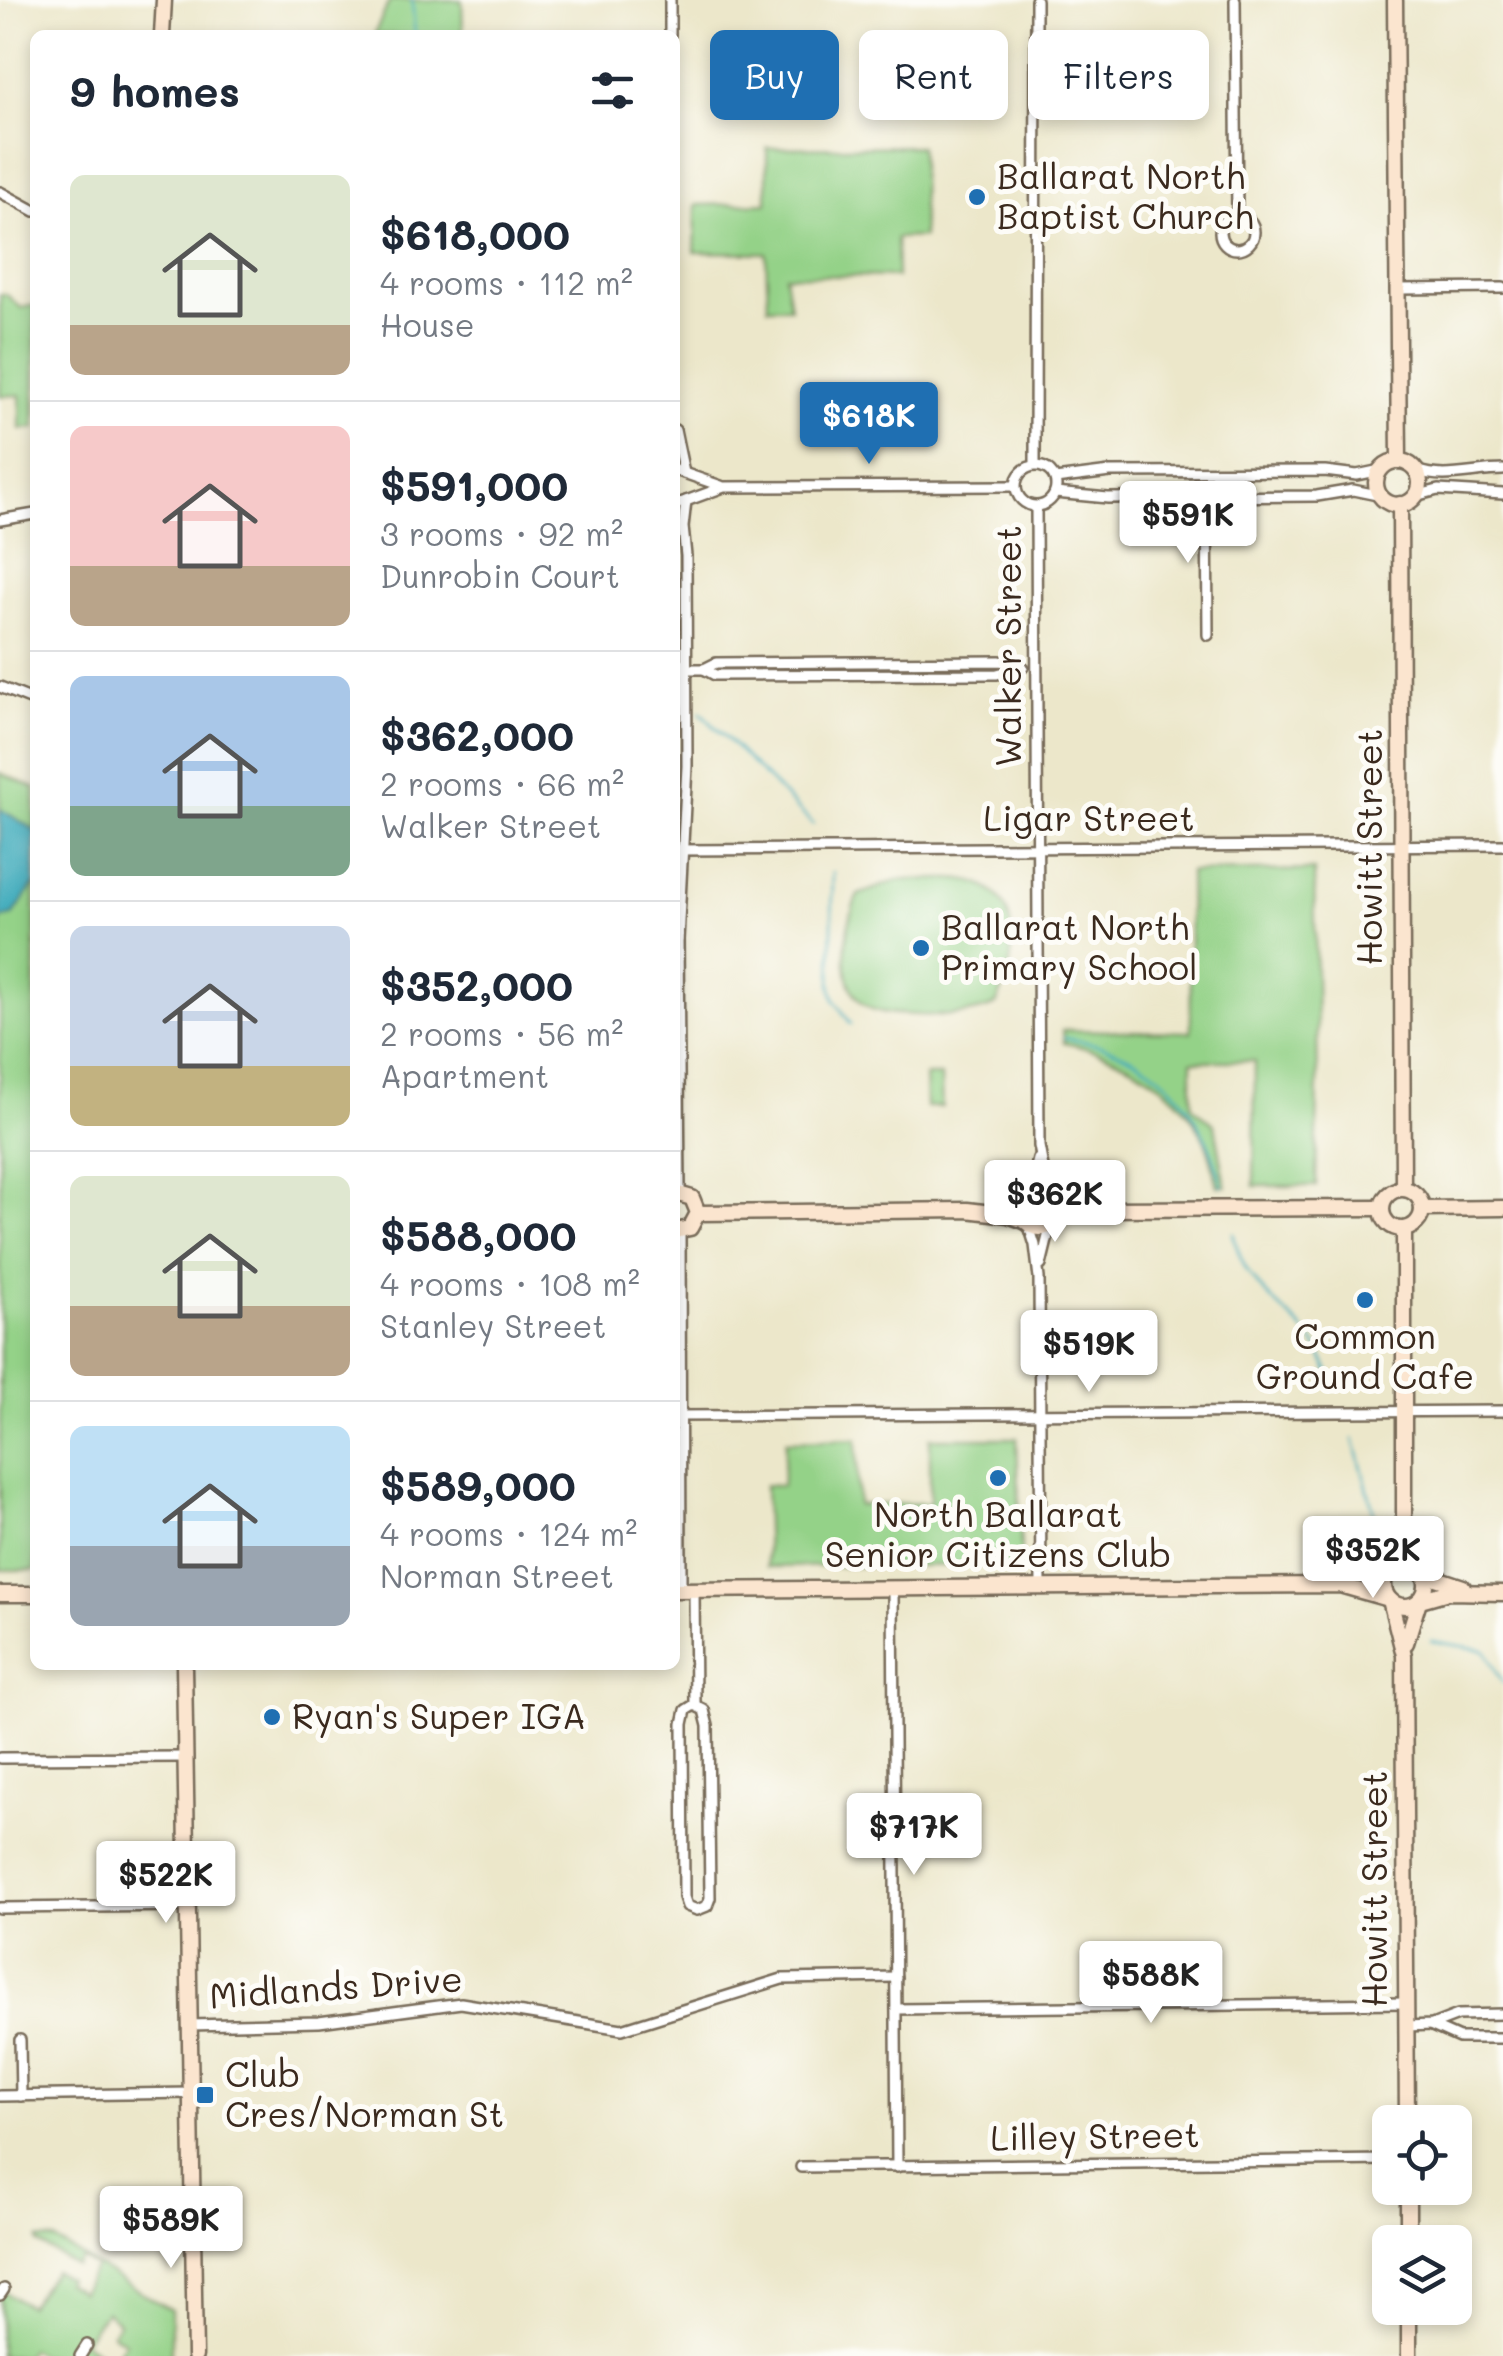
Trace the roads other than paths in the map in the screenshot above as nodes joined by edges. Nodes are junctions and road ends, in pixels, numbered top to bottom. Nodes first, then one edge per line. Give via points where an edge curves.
1 (164, 0) edge
2 (670, 0) edge
3 (1036, 0) edge
4 (1235, 0) edge
5 (1395, 0) edge
6 (162, 30) edge
7 (670, 30) edge
8 (0, 192) edge
9 (30, 208) edge
10 (1237, 216) dead end
11 (1503, 288) edge
12 (1398, 289) junction
13 (1400, 461) junction
14 (1035, 465) junction
15 (1381, 470) junction
16 (1416, 470) junction
17 (1503, 470) edge
18 (682, 472) edge
19 (1055, 480) junction
20 (1015, 486) junction
21 (724, 487) junction
22 (1055, 493) junction
23 (1503, 494) edge
24 (1382, 496) junction
25 (1415, 496) junction
26 (1207, 497) junction
27 (687, 500) junction
28 (680, 504) edge
29 (1400, 504) junction
30 (1036, 506) junction
31 (30, 515) edge
32 (0, 520) edge
33 (1208, 635) dead end
34 (1037, 667) junction
35 (680, 669) edge
36 (688, 669) junction
37 (0, 687) edge
38 (30, 699) edge
39 (680, 702) edge
40 (688, 702) junction
41 (680, 834) edge
42 (1503, 845) edge
43 (1400, 846) junction
44 (1038, 847) junction
45 (680, 850) edge
46 (1040, 1146) junction
47 (1404, 1188) junction
48 (680, 1194) edge
49 (1028, 1196) junction
50 (1053, 1197) junction
51 (1382, 1208) junction
52 (1503, 1208) edge
53 (1094, 1209) junction
54 (1422, 1209) junction
55 (967, 1210) junction
56 (698, 1213) junction
57 (1052, 1222) junction
58 (1027, 1223) junction
59 (1404, 1229) junction
60 (680, 1231) edge
61 (1039, 1278) junction
62 (1404, 1412) junction
63 (1503, 1412) edge
64 (1039, 1414) junction
65 (680, 1416) edge
66 (680, 1486) edge
67 (1404, 1519) junction
68 (1392, 1569) junction
69 (1420, 1571) junction
70 (1340, 1586) junction
71 (1041, 1588) junction
72 (893, 1589) junction
73 (683, 1590) edge
74 (1473, 1590) junction
75 (1503, 1593) edge
76 (0, 1594) edge
77 (30, 1594) edge
78 (1390, 1599) junction
79 (1419, 1600) junction
80 (1404, 1655) junction
81 (184, 1670) edge
82 (695, 1705) junction
83 (185, 1757) junction
84 (0, 1758) edge
85 (187, 1906) junction
86 (0, 1908) edge
87 (896, 1977) junction
88 (1406, 2003) junction
89 (896, 2009) junction
90 (1503, 2014) edge
91 (189, 2025) junction
92 (1406, 2026) junction
93 (1429, 2026) junction
94 (1503, 2038) edge
95 (20, 2040) dead end
96 (190, 2093) junction
97 (0, 2096) edge
98 (21, 2096) junction
99 (1407, 2105) edge
100 (1372, 2160) edge
101 (800, 2167) dead end
102 (897, 2167) junction
103 (1409, 2325) edge
104 (88, 2345) dead end
105 (80, 2356) edge
106 (195, 2356) edge
107 (1410, 2356) edge

1 - 6 street
2 - 7 street
3 - 14 street
4 - 10 street
5 - 12 street
8 - 9 street
11 - 12 street
12 - 13 street
13 - 15 street
13 - 16 street
14 - 19 street
14 - 20 street via 1023,470
15 - 19 street via 1110,472
15 - 24 street
16 - 17 street via 1443,476
16 - 25 street
18 - 21 street
18 - 27 street via 692,484
19 - 22 street
20 - 21 street
20 - 30 street via 1019,498
21 - 27 street
22 - 26 street
22 - 30 street
23 - 25 street via 1434,490
24 - 26 street via 1352,490
24 - 29 street
25 - 29 street
26 - 33 street
27 - 28 street
27 - 36 street
29 - 43 street, Howitt Street
30 - 34 street, Walker Street
31 - 32 street
34 - 36 street via 981,661 716,663
34 - 44 street, Walker Street
35 - 36 street
36 - 40 street
37 - 38 street
39 - 40 street
40 - 41 street
42 - 43 street, Ligar Street
43 - 44 street, Ligar Street
43 - 47 street, Howitt Street
44 - 45 street, Ligar Street
44 - 46 street, Walker Street
46 - 49 street, Walker Street
46 - 50 street, Walker Street
47 - 51 street via 1388,1195
47 - 54 street via 1419,1197
48 - 56 street via 692,1198
49 - 50 street
49 - 55 street
49 - 58 street via 1022,1210
50 - 53 street
50 - 57 street via 1058,1210
51 - 53 street
51 - 59 street via 1390,1224
52 - 54 street
53 - 57 street
54 - 59 street
55 - 56 street
55 - 58 street
56 - 60 street via 693,1226
57 - 58 street via 1039,1228
57 - 61 street
58 - 61 street
59 - 62 street
61 - 64 street
62 - 63 street
62 - 64 street
62 - 67 street
64 - 65 street
64 - 71 street
66 - 73 street
67 - 68 street
67 - 69 street
68 - 69 street via 1406,1564
68 - 70 street
68 - 78 street via 1384,1585
69 - 74 street
69 - 79 street via 1426,1587
70 - 71 street
70 - 78 street
71 - 72 street
72 - 73 street
72 - 87 street
73 - 82 street
74 - 75 street
74 - 79 street
76 - 77 street
78 - 79 street via 1405,1606
78 - 80 street, Howitt Street
79 - 80 street, Howitt Street
80 - 88 street, Howitt Street
81 - 83 street
82 - 82 street via 704,1710 708,1726 710,1898 699,1910 684,1896 682,1728 684,1712
83 - 84 street
83 - 85 street
85 - 86 street
85 - 91 street
87 - 89 street
87 - 91 street, Midlands Drive via 782,1979 622,2028 461,2002 319,2022
88 - 89 street
88 - 92 street, Howitt Street
89 - 102 street
90 - 93 street via 1458,2014
91 - 96 street
92 - 93 street
92 - 99 street, Howitt Street
93 - 94 street via 1455,2037
95 - 98 street
96 - 98 street
96 - 106 street
97 - 98 street
100 - 102 street, Lilley Street
101 - 102 street, Lilley Street
103 - 107 street
104 - 105 street

